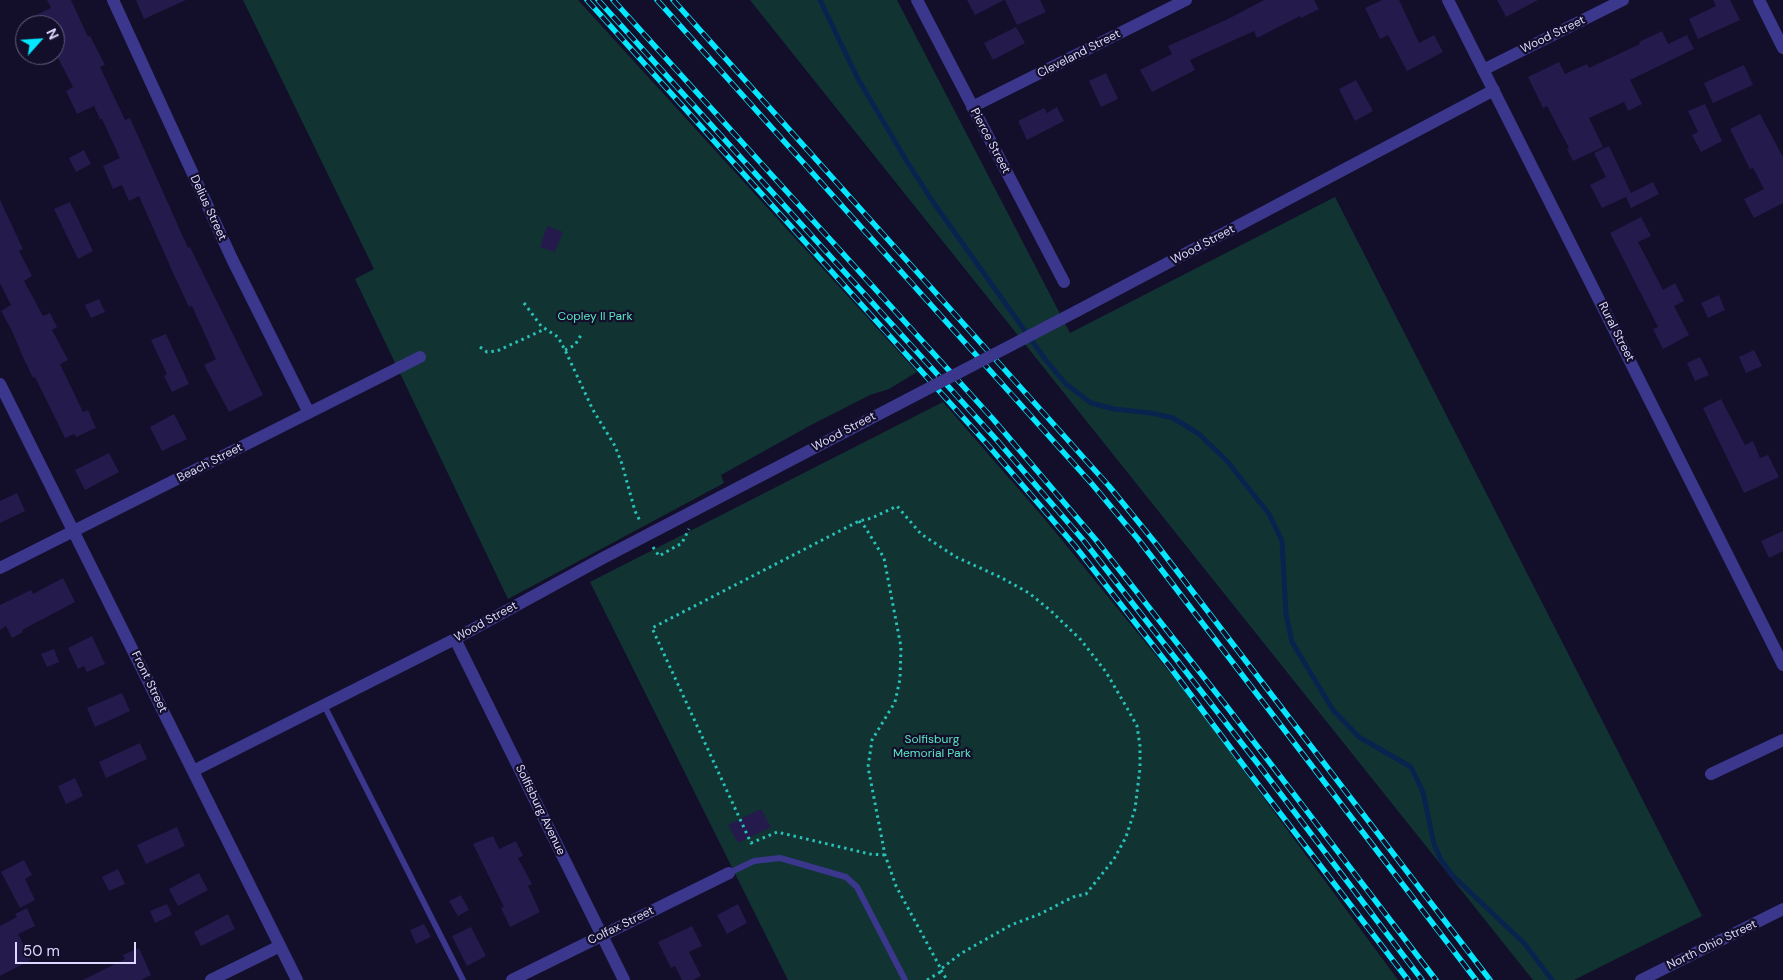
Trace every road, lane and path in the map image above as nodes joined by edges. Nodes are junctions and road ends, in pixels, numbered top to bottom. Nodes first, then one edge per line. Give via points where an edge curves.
1 (113, 0) edge
2 (917, 0) edge
3 (1186, 0) edge
4 (1448, 0) edge
5 (1624, 0) edge
6 (1759, 0) edge
7 (1783, 48) edge
8 (1483, 70) junction
9 (1494, 90) junction
10 (972, 108) junction
11 (1064, 282) dead end
12 (524, 303) dead end
13 (545, 329) junction
14 (581, 335) dead end
15 (480, 347) dead end
16 (565, 350) junction
17 (420, 357) dead end
18 (0, 384) edge
19 (309, 413) junction
20 (859, 521) junction
21 (642, 525) dead end
22 (694, 525) dead end
23 (74, 531) junction
24 (652, 544) dead end
25 (0, 568) edge
26 (455, 639) junction
27 (1783, 665) edge
28 (324, 705) junction
29 (1783, 740) edge
30 (193, 771) junction
31 (1711, 774) dead end
32 (885, 855) junction
33 (729, 873) joint
34 (1783, 909) edge
35 (602, 935) junction
36 (280, 946) junction
37 (942, 970) junction
38 (211, 980) edge
39 (297, 980) edge
40 (462, 980) edge
41 (512, 980) edge
42 (624, 980) edge
43 (905, 980) edge
44 (927, 980) edge
45 (947, 980) edge
46 (1641, 980) edge

1 - 19 street, Delius Street via 232,259
2 - 10 street, Pierce Street
3 - 10 street, Cleveland Street
4 - 8 street, Rural Street
5 - 8 street, Wood Street
6 - 7 street
8 - 9 street, Rural Street
9 - 26 street, Wood Street, bridge via 612,553
9 - 27 street, Rural Street
10 - 11 street, Pierce Street
12 - 13 path
13 - 15 path via 497,352 488,352
13 - 16 path via 558,337
14 - 16 path via 575,345
16 - 21 path via 593,410 615,446
17 - 19 street, Beach Street
18 - 23 street, Front Street
19 - 23 street, Beach Street
20 - 32 path via 884,558 901,647 900,680 894,702 872,740 868,767
20 - 32 path via 652,628 751,843 777,832
20 - 37 path via 898,506 921,534 956,557 1029,593 1081,640 1106,672 1137,726 1140,768 1135,809 1114,860 1086,894 1011,925 960,954
22 - 24 path via 682,543 659,556
23 - 25 street, Beach Street
23 - 30 street, Front Street
26 - 28 street, Wood Street
26 - 35 street, Solfisburg Avenue
28 - 30 street, Wood Street
28 - 40 lane
29 - 31 street
30 - 36 street, Front Street
32 - 37 path via 896,886
33 - 35 street, Colfax Street
33 - 43 lane via 754,861 780,858 846,877 857,887
34 - 46 street, North Ohio Street
35 - 41 street, Colfax Street
35 - 42 street, Solfisburg Avenue
36 - 38 street
36 - 39 street, Front Street
37 - 44 path
37 - 45 path

